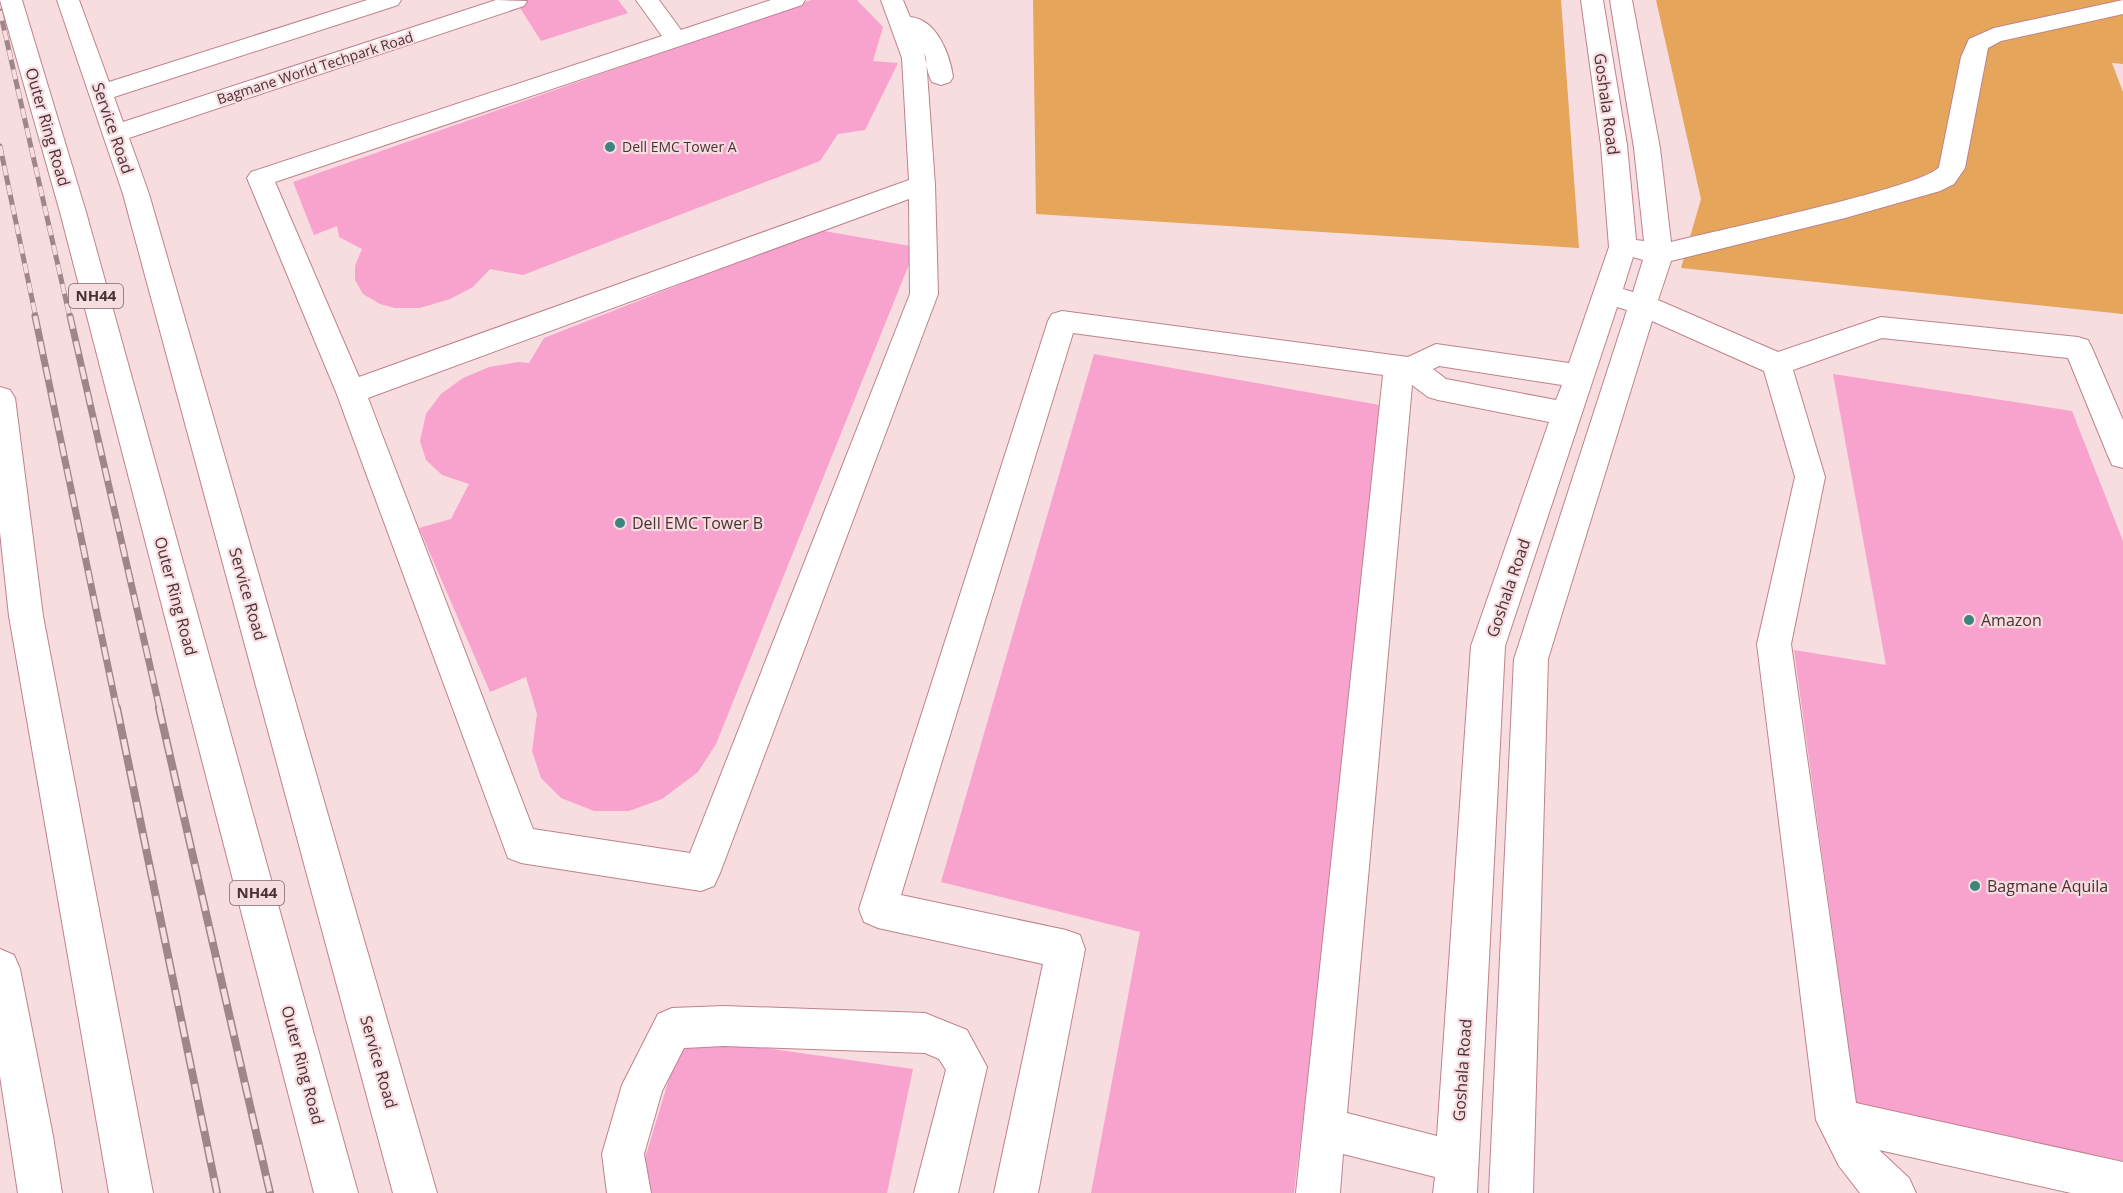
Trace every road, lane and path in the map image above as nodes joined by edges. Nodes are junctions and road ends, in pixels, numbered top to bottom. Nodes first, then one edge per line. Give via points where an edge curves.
1 (11, 0) edge
2 (68, 0) edge
3 (390, 0) edge
4 (647, 0) edge
5 (794, 0) edge
6 (892, 0) edge
7 (1592, 0) edge
8 (1621, 0) edge
9 (516, 1) edge
10 (2123, 7) edge
11 (903, 27) junction
12 (676, 39) junction
13 (941, 77) dead end
14 (100, 93) junction
15 (114, 134) junction
16 (922, 185) junction
17 (1623, 247) junction
18 (1659, 254) junction
19 (1607, 294) junction
20 (1642, 305) junction
21 (1777, 364) junction
22 (1405, 367) junction
23 (1579, 376) junction
24 (351, 392) junction
25 (0, 398) edge
26 (1567, 414) junction
27 (2123, 456) edge
28 (0, 969) edge
29 (1837, 1120) junction
30 (1325, 1128) junction
31 (1456, 1177) edge
32 (2123, 1183) edge
33 (40, 1193) edge
34 (131, 1193) edge
35 (336, 1193) edge
36 (416, 1193) edge
37 (628, 1193) edge
38 (936, 1193) edge
39 (1016, 1193) edge
40 (1318, 1193) edge
41 (1511, 1193) edge
42 (1894, 1193) edge

1 - 35 main road, Outer Ring Road / NH44 via 73,212
2 - 14 main road, Service Road
3 - 14 main road
4 - 12 main road
5 - 12 main road
6 - 11 main road
7 - 17 main road, Goshala Road via 1614,145
8 - 18 main road, Goshala Road via 1647,148
9 - 15 main road, Bagmane World Techpark Road
10 - 18 main road via 1994,35 1977,44 1952,168 1945,178 1845,209
11 - 13 main road via 912,24 931,42 939,54
11 - 16 main road via 914,58
12 - 24 main road via 260,178
14 - 15 main road, Service Road
15 - 36 main road, Service Road via 136,194
16 - 24 main road
16 - 24 main road via 924,294 701,873 521,845
17 - 18 main road
17 - 19 main road, Goshala Road
18 - 20 main road, Goshala Road
19 - 20 main road
19 - 23 main road, Goshala Road
20 - 21 main road
20 - 41 main road, Goshala Road via 1531,659
21 - 27 main road via 1881,327 2078,348
21 - 29 main road via 1810,477 1774,644
22 - 23 main road via 1436,355
22 - 26 main road via 1438,389
22 - 30 main road
22 - 39 main road via 1062,321 878,909 1066,949
23 - 26 main road, Goshala Road
25 - 34 main road via 26,616
26 - 31 main road, Goshala Road via 1488,646
28 - 33 main road
29 - 32 main road
29 - 42 main road via 1864,1168
30 - 31 main road
30 - 40 main road
37 - 38 main road via 623,1154 643,1085 672,1028 724,1026 925,1033 953,1044 967,1067

